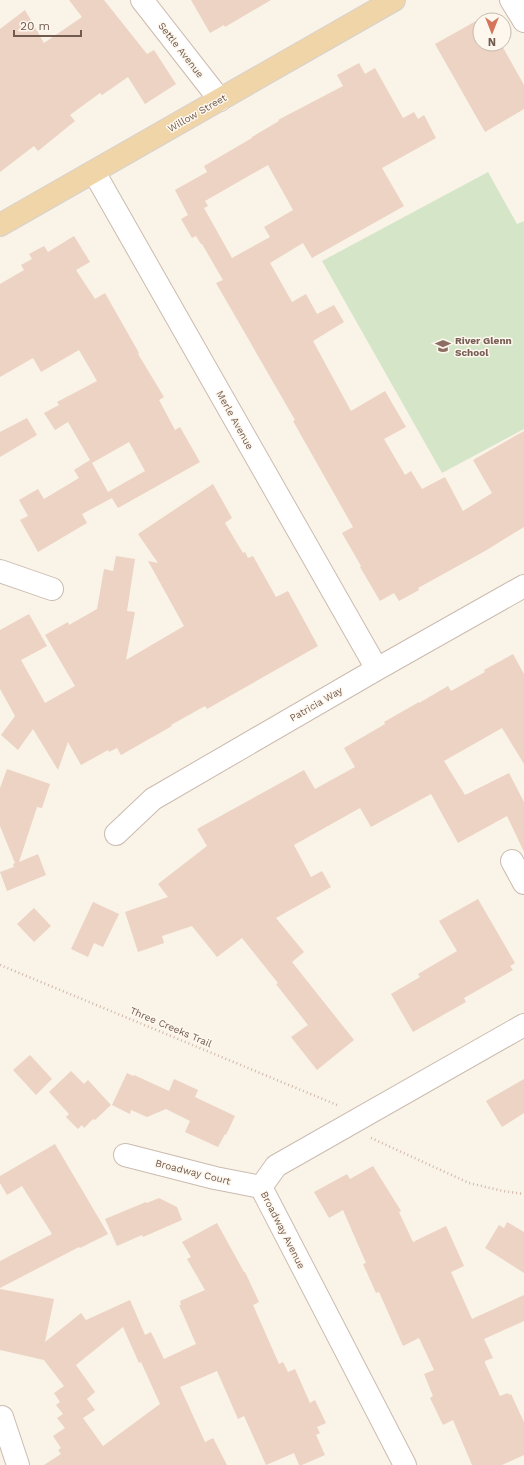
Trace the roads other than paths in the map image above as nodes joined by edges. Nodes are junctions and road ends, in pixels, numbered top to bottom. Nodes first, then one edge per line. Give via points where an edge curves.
1 (142, 0) edge
2 (394, 0) edge
3 (511, 0) edge
4 (524, 21) edge
5 (220, 100) junction
6 (94, 172) junction
7 (0, 225) edge
8 (0, 571) edge
9 (524, 586) edge
10 (52, 589) dead end
11 (377, 669) junction
12 (116, 834) dead end
13 (512, 861) dead end
14 (524, 883) edge
15 (524, 1025) edge
16 (125, 1156) dead end
17 (261, 1187) junction
18 (2, 1417) dead end
19 (18, 1465) edge
20 (405, 1465) edge

1 - 5 street, Settle Avenue
2 - 5 main road, Willow Street
3 - 4 street
5 - 6 main road, Willow Street
6 - 7 main road, Willow Street
6 - 11 street, Merle Avenue
8 - 10 street
9 - 11 street, Patricia Way
11 - 12 street, Patricia Way via 153,799
13 - 14 street
15 - 17 street, Broadway Avenue via 276,1166
16 - 17 street, Broadway Court
17 - 20 street, Broadway Avenue
18 - 19 street

